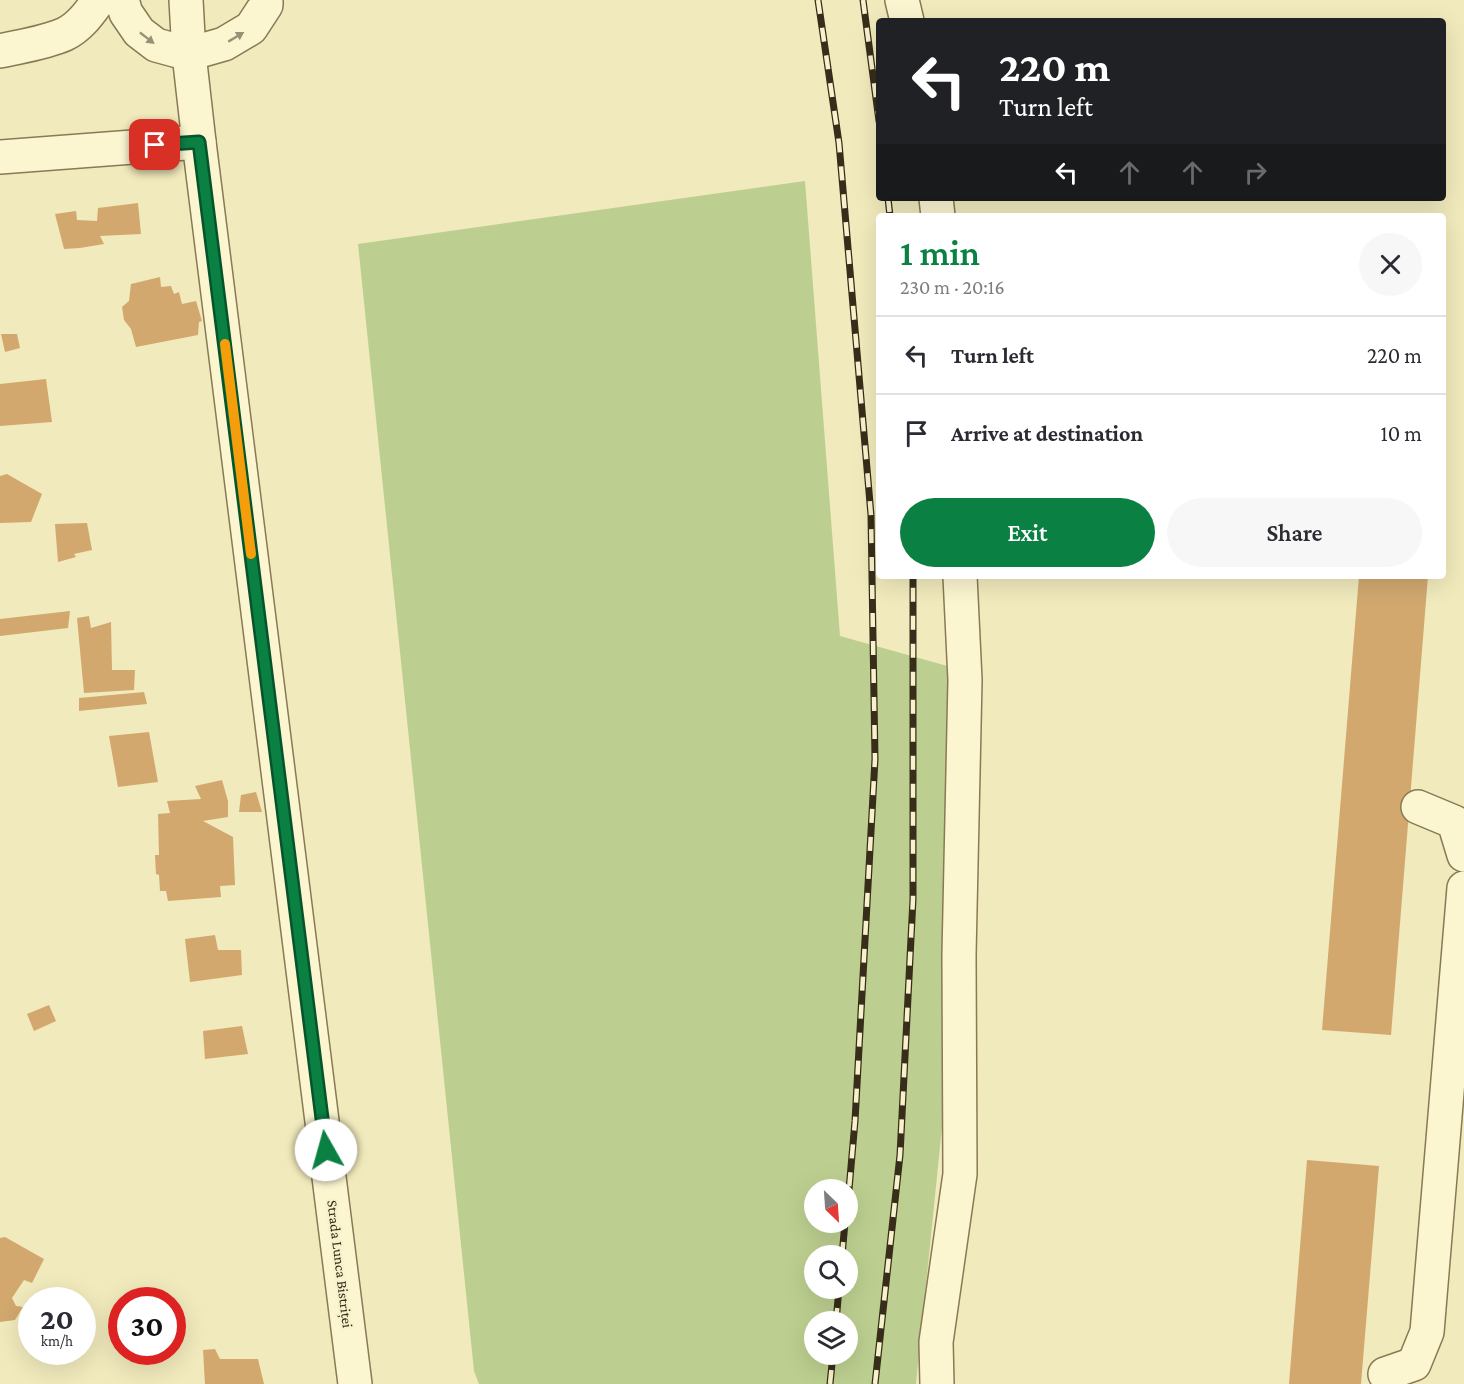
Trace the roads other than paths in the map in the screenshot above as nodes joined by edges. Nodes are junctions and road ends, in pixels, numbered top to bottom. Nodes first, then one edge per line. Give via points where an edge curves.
1 (99, 0) edge
2 (122, 0) edge
3 (186, 0) edge
4 (266, 0) edge
5 (902, 0) edge
6 (906, 18) edge
7 (0, 51) edge
8 (189, 54) junction
9 (199, 142) junction
10 (0, 157) edge
11 (960, 579) edge
12 (1418, 807) dead end
13 (1464, 855) edge
14 (1464, 888) edge
15 (1453, 1145) edge
16 (1386, 1374) dead end
17 (355, 1384) edge
18 (936, 1384) edge

1 - 7 street via 87,17 67,33
2 -> 8 street via 139,32 156,45
3 - 8 street, Strada Lunca Bistriței
8 -> 4 street via 224,44 251,28
5 - 6 street
8 - 9 street, Strada Lunca Bistriței
9 - 10 street
9 - 17 street, Strada Lunca Bistriței
11 - 18 street via 965,680 959,955 960,1174 936,1342
12 - 13 street via 1454,822
14 - 15 street
15 - 16 street via 1427,1332 1414,1365

